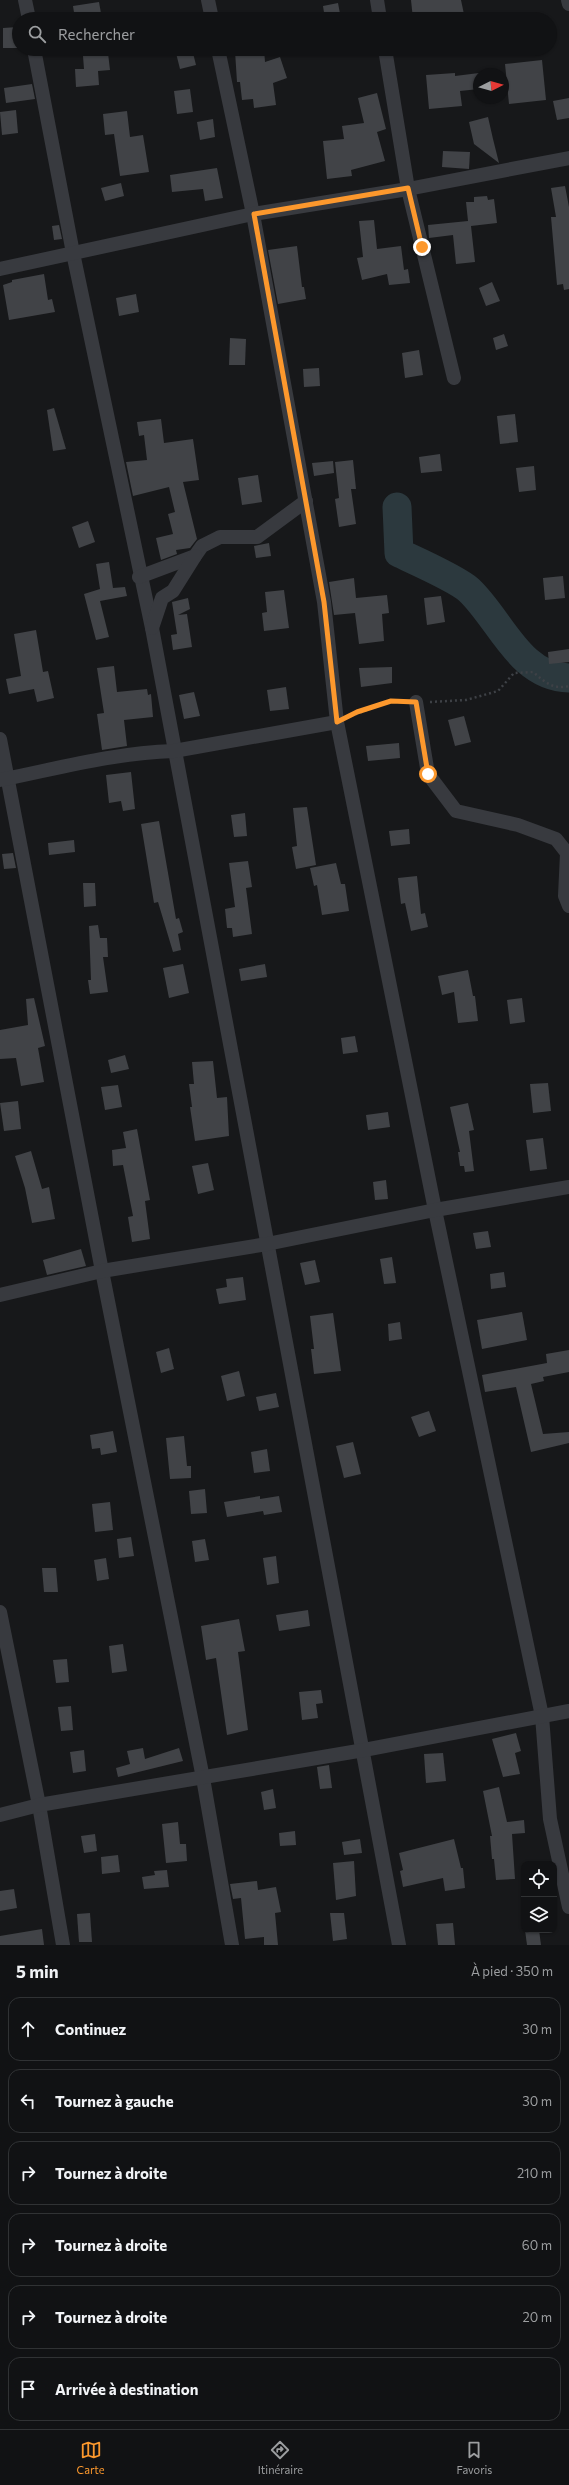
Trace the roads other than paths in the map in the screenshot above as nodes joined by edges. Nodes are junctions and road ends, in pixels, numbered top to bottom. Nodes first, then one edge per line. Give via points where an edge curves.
1 (25, 0) edge
2 (208, 0) edge
3 (377, 0) edge
4 (568, 0) edge
5 (569, 4) edge
6 (28, 12) edge
7 (211, 12) edge
8 (379, 12) edge
9 (35, 56) edge
10 (220, 56) edge
11 (386, 56) edge
12 (569, 158) edge
13 (408, 188) junction
14 (254, 214) junction
15 (73, 253) junction
16 (0, 269) edge
17 (454, 378) dead end
18 (306, 501) junction
19 (195, 556) junction
20 (139, 577) junction
21 (152, 628) junction
22 (416, 702) road end
23 (337, 722) junction
24 (0, 739) edge
25 (174, 751) junction
26 (4, 780) edge
27 (569, 906) edge
28 (569, 1187) edge
29 (435, 1210) junction
30 (267, 1244) junction
31 (102, 1271) junction
32 (0, 1295) edge
33 (0, 1612) edge
34 (569, 1711) edge
35 (542, 1716) junction
36 (364, 1750) junction
37 (203, 1778) junction
38 (39, 1805) junction
39 (0, 1815) edge
40 (569, 1907) edge
41 (63, 1945) edge
42 (232, 1945) edge
43 (399, 1945) edge

1 - 6 street
2 - 7 street
3 - 8 street
4 - 5 street
9 - 15 street
10 - 14 street
11 - 13 street
12 - 13 street
13 - 14 street
13 - 17 street
14 - 15 street
14 - 18 street
15 - 16 street
15 - 20 street
18 - 19 street via 257,537 220,537 202,546
18 - 23 street via 324,602
19 - 20 street
19 - 21 street via 173,591 162,598
20 - 21 street
21 - 25 street
22 - 27 street via 428,774 456,810 518,825 556,839 567,852 565,896
23 - 25 street
23 - 29 street
24 - 26 street
25 - 26 street via 75,762
25 - 30 street
26 - 31 street
28 - 29 street
29 - 30 street
29 - 35 street
30 - 31 street
30 - 36 street
31 - 32 street
31 - 37 street
33 - 38 street
34 - 35 street
35 - 36 street
35 - 40 street via 550,1819
36 - 37 street
36 - 43 street
37 - 38 street
37 - 42 street
38 - 39 street
38 - 41 street

